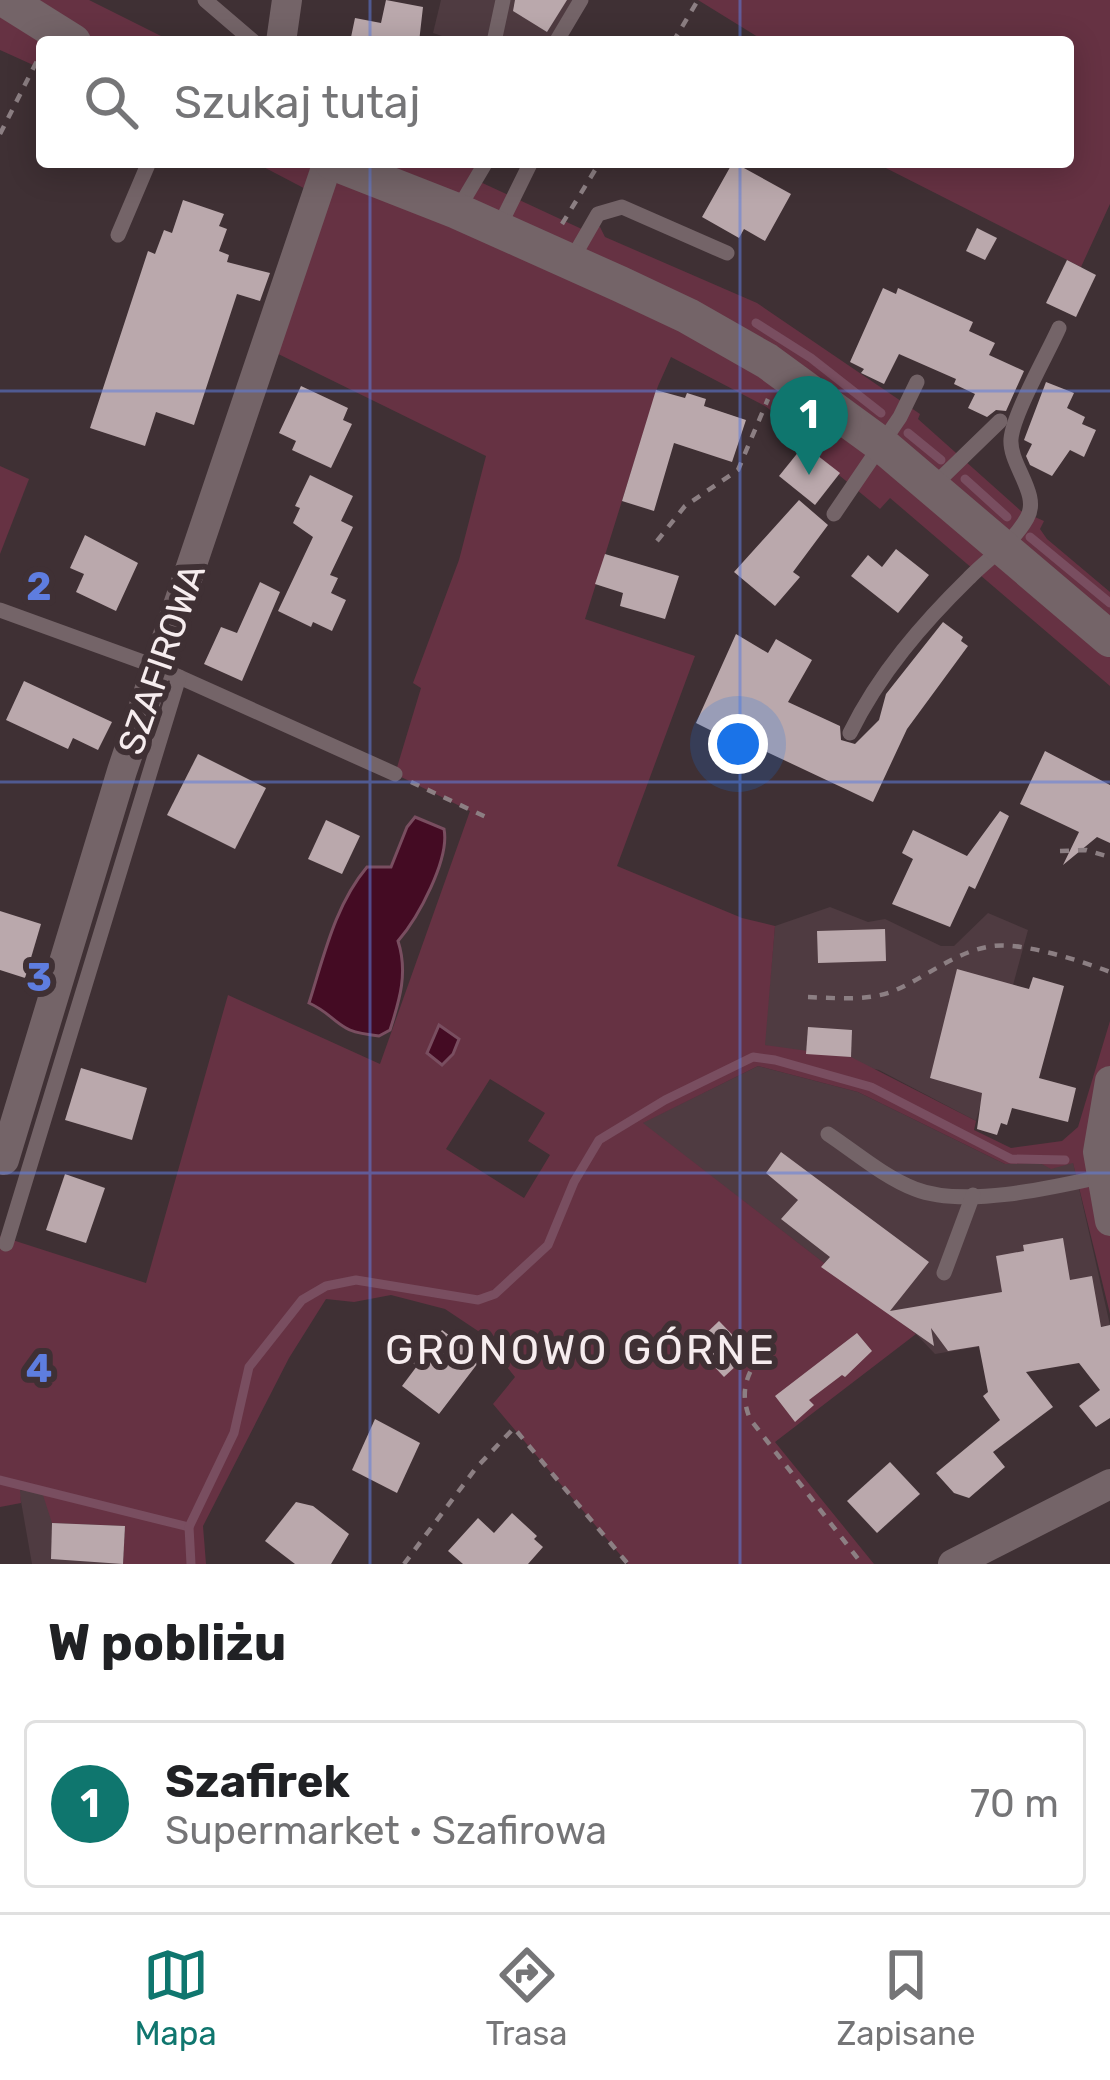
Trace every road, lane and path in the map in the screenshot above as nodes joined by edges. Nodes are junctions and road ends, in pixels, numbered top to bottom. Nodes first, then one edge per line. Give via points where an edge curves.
1 (6, 0) edge
2 (205, 0) edge
3 (287, 0) edge
4 (503, 0) edge
5 (581, 0) edge
6 (698, 0) edge
7 (64, 36) edge
8 (247, 36) edge
9 (282, 36) edge
10 (495, 36) edge
11 (560, 36) edge
12 (677, 36) edge
13 (36, 64) edge
14 (0, 134) edge
15 (146, 168) edge
16 (328, 168) edge
17 (346, 168) edge
18 (482, 168) edge
19 (528, 168) edge
20 (597, 168) edge
21 (457, 211) junction
22 (497, 229) junction
23 (118, 236) dead end
24 (727, 254) dead end
25 (558, 256) junction
26 (1060, 328) dead end
27 (782, 370) junction
28 (917, 382) dead end
29 (1000, 421) dead end
30 (882, 445) junction
31 (933, 487) junction
32 (834, 514) dead end
33 (658, 542) dead end
34 (1004, 547) junction
35 (0, 610) edge
36 (1110, 639) edge
37 (168, 672) junction
38 (850, 733) dead end
39 (395, 774) joint
40 (488, 818) dead end
41 (1060, 851) dead end
42 (1110, 857) edge
43 (1110, 972) edge
44 (808, 997) dead end
45 (1110, 1082) edge
46 (828, 1134) dead end
47 (2, 1163) edge
48 (1100, 1177) junction
49 (973, 1195) junction
50 (1110, 1221) edge
51 (6, 1244) dead end
52 (944, 1273) dead end
53 (759, 1356) dead end
54 (1110, 1484) edge
55 (404, 1564) edge
56 (628, 1564) edge
57 (862, 1564) edge
58 (953, 1564) edge

1 - 7 street
2 - 8 lane
3 - 9 street
4 - 10 lane
5 - 11 lane
6 - 12 path
13 - 14 path
15 - 23 lane
16 - 37 street, SZAFIROWA
17 - 21 street, SZAFIROWA
18 - 21 lane
19 - 22 lane
20 - 25 path
21 - 22 street, SZAFIROWA
22 - 25 street, SZAFIROWA
24 - 25 lane via 622,207 598,214
25 - 27 street, SZAFIROWA
26 - 34 lane via 1012,431 1031,508
27 - 30 street, SZAFIROWA
27 - 33 path via 743,462 685,506
28 - 30 lane
29 - 31 lane
30 - 31 street, SZAFIROWA
30 - 32 lane
31 - 34 street, SZAFIROWA
34 - 36 street, SZAFIROWA
34 - 38 lane via 929,618
35 - 37 lane
37 - 39 lane
37 - 47 street, SZAFIROWA
37 - 51 lane
39 - 40 path
41 - 42 path
43 - 44 path via 1005,945 956,957 886,994
45 - 48 street
46 - 49 lane via 914,1189
48 - 49 lane
48 - 50 street
49 - 52 lane
53 - 57 path via 743,1394 750,1419
54 - 58 street
55 - 56 path via 514,1428

